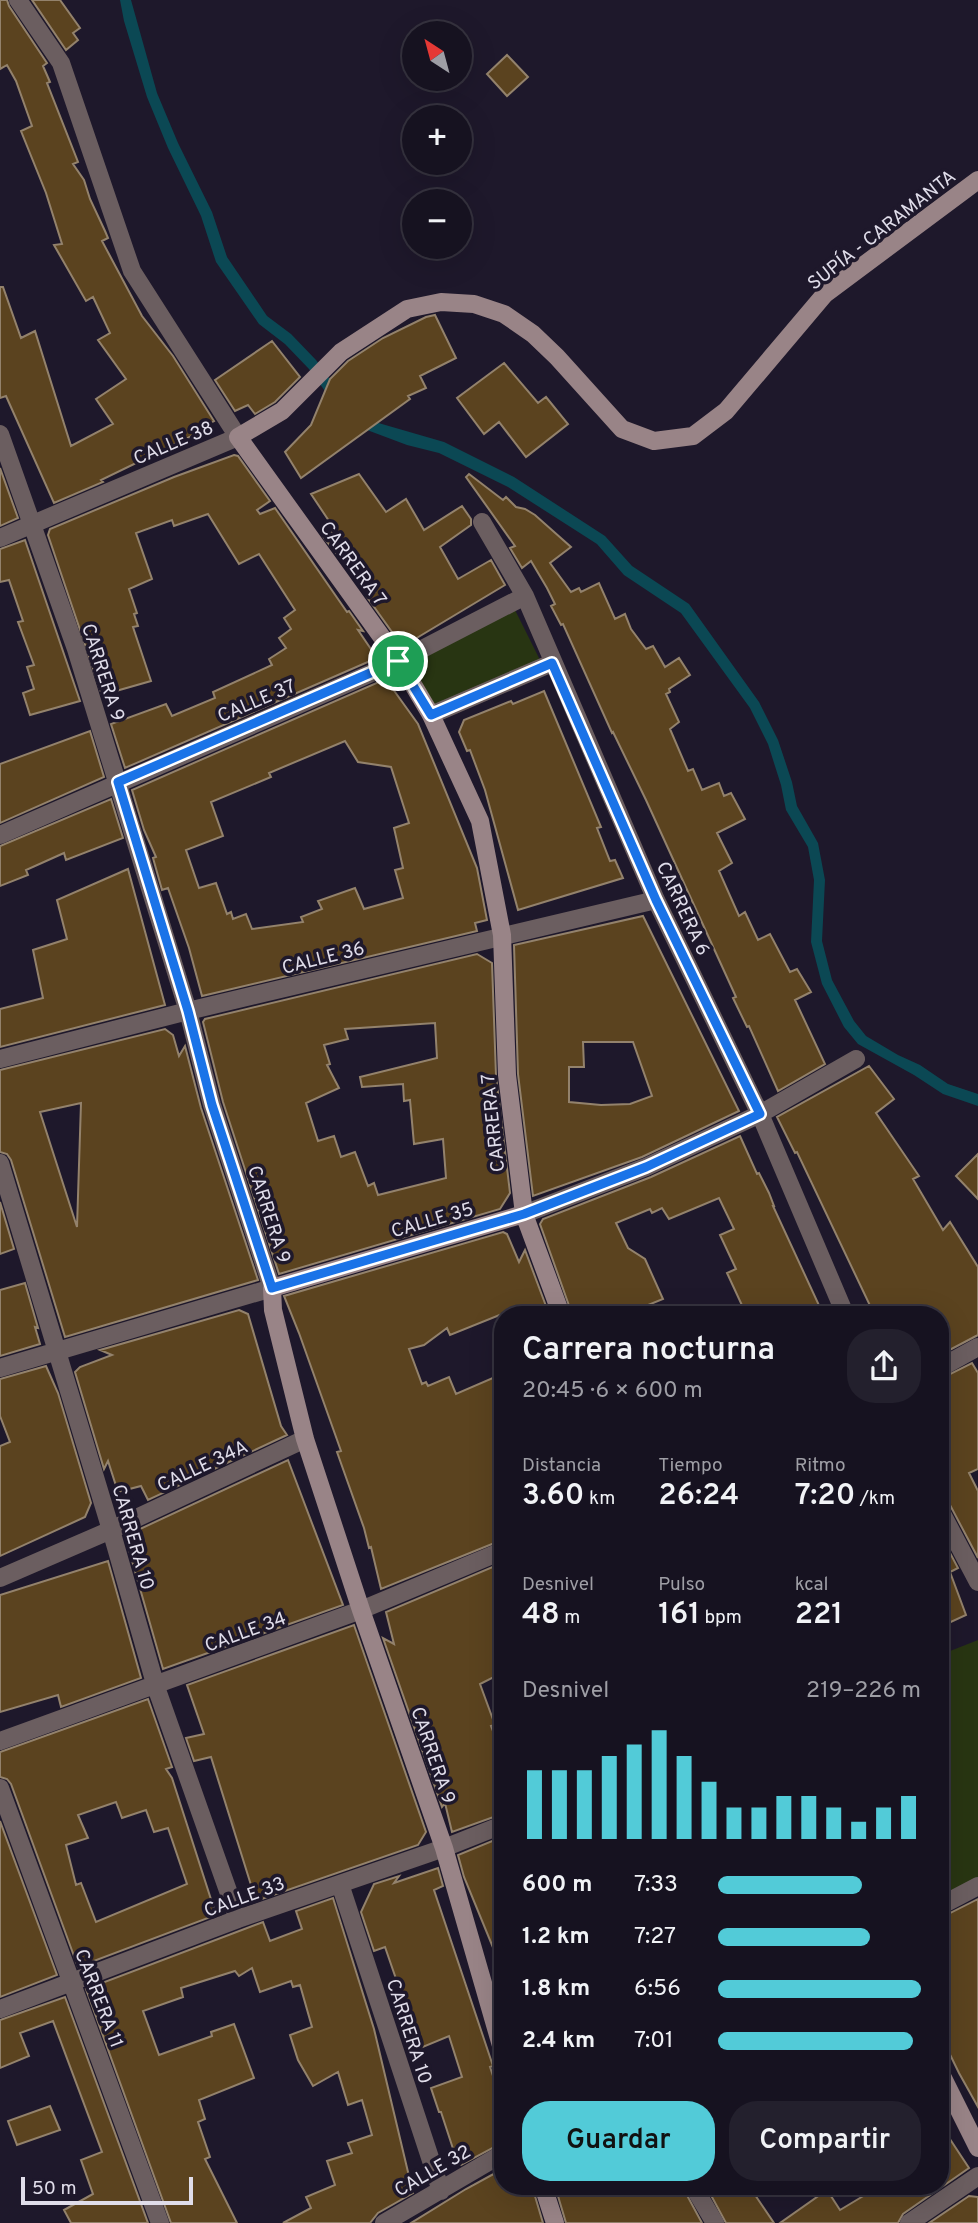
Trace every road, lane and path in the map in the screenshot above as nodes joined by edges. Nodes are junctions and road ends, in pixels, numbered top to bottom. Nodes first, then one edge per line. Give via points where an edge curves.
1 (18, 0) edge
2 (978, 180) edge
3 (341, 352) joint
4 (0, 434) edge
5 (238, 437) junction
6 (482, 522) dead end
7 (30, 525) junction
8 (0, 538) edge
9 (525, 596) junction
10 (398, 661) junction
11 (552, 663) junction
12 (431, 715) junction
13 (118, 782) junction
14 (0, 835) edge
15 (656, 900) junction
16 (502, 935) junction
17 (188, 1011) junction
18 (0, 1059) edge
19 (856, 1059) dead end
20 (760, 1114) junction
21 (0, 1163) edge
22 (524, 1214) junction
23 (272, 1288) junction
24 (558, 1306) edge
25 (842, 1306) edge
26 (978, 1347) edge
27 (57, 1351) junction
28 (949, 1363) edge
29 (0, 1368) edge
30 (305, 1440) junction
31 (949, 1527) edge
32 (111, 1530) junction
33 (494, 1554) edge
34 (0, 1578) edge
35 (978, 1582) edge
36 (361, 1610) junction
37 (156, 1686) junction
38 (0, 1741) edge
39 (0, 1788) edge
40 (494, 1828) edge
41 (444, 1848) junction
42 (340, 1884) junction
43 (978, 1886) edge
44 (949, 1901) edge
45 (238, 1919) junction
46 (71, 1982) junction
47 (0, 2009) edge
48 (494, 2021) edge
49 (949, 2090) edge
50 (978, 2148) edge
51 (494, 2159) edge
52 (978, 2176) edge
53 (441, 2191) junction
54 (546, 2195) edge
55 (698, 2195) edge
56 (413, 2216) edge
57 (160, 2223) edge
58 (384, 2223) edge
59 (555, 2223) edge
60 (715, 2223) edge
61 (909, 2223) edge

1 - 5 street, CARRERA 7 via 61,63 132,271
2 - 3 main road, SUPÍA - CARAMANTA via 825,294 726,411 693,436 654,441 622,429 533,334 504,314 474,304 441,302 407,310
3 - 5 main road, CALLE 38 via 282,411
4 - 7 street, CARRERA 9
5 - 7 street, CALLE 38
5 - 10 main road, CARRERA 7
6 - 9 street, CARRERA 6
7 - 8 street, CALLE 38
7 - 13 street, CARRERA 9
9 - 10 street, CALLE 37
9 - 11 street, CARRERA 6
10 - 12 main road, CARRERA 7
10 - 13 street, CALLE 37
11 - 12 street
11 - 15 street, CARRERA 6
12 - 16 main road, CARRERA 7 via 480,821
13 - 14 street, CALLE 37
13 - 17 street, CARRERA 9
15 - 16 street, CALLE 36
15 - 20 street, CARRERA 6
16 - 17 street, CALLE 36
16 - 22 main road, CARRERA 7 via 507,1075
17 - 18 street, CALLE 36
17 - 23 street, CARRERA 9 via 212,1105
19 - 20 street, CALLE 35
20 - 22 street, CALLE 35 via 646,1167
20 - 25 street, CARRERA 6
21 - 27 street, CARRERA 10
22 - 23 main road, CALLE 35
22 - 24 main road, CARRERA 7
23 - 27 street, CALLE 35
23 - 30 main road, CARRERA 9
26 - 28 street
27 - 29 street, CALLE 35
27 - 32 street, CARRERA 10
30 - 32 street, CALLE 34A
30 - 36 main road, CARRERA 9
31 - 35 street
32 - 34 street, CALLE 34A
32 - 37 street, CARRERA 10
33 - 36 street, CALLE 34
36 - 37 street, CALLE 34
36 - 41 main road, CARRERA 9
37 - 38 street, CALLE 34
37 - 45 street, CARRERA 10
39 - 46 street, CARRERA 11
40 - 41 street, CALLE 33
41 - 42 street, CALLE 33
41 - 48 main road, CARRERA 9
42 - 45 street, CALLE 33
42 - 53 street, CARRERA 10
43 - 44 street
45 - 46 street, CALLE 33
46 - 47 street, CALLE 33
46 - 57 street, CARRERA 11
49 - 50 main road
51 - 53 street, CALLE 32
52 - 61 street
53 - 56 street, CALLE 32
54 - 59 main road
55 - 60 street
56 - 58 street, CALLE 32

